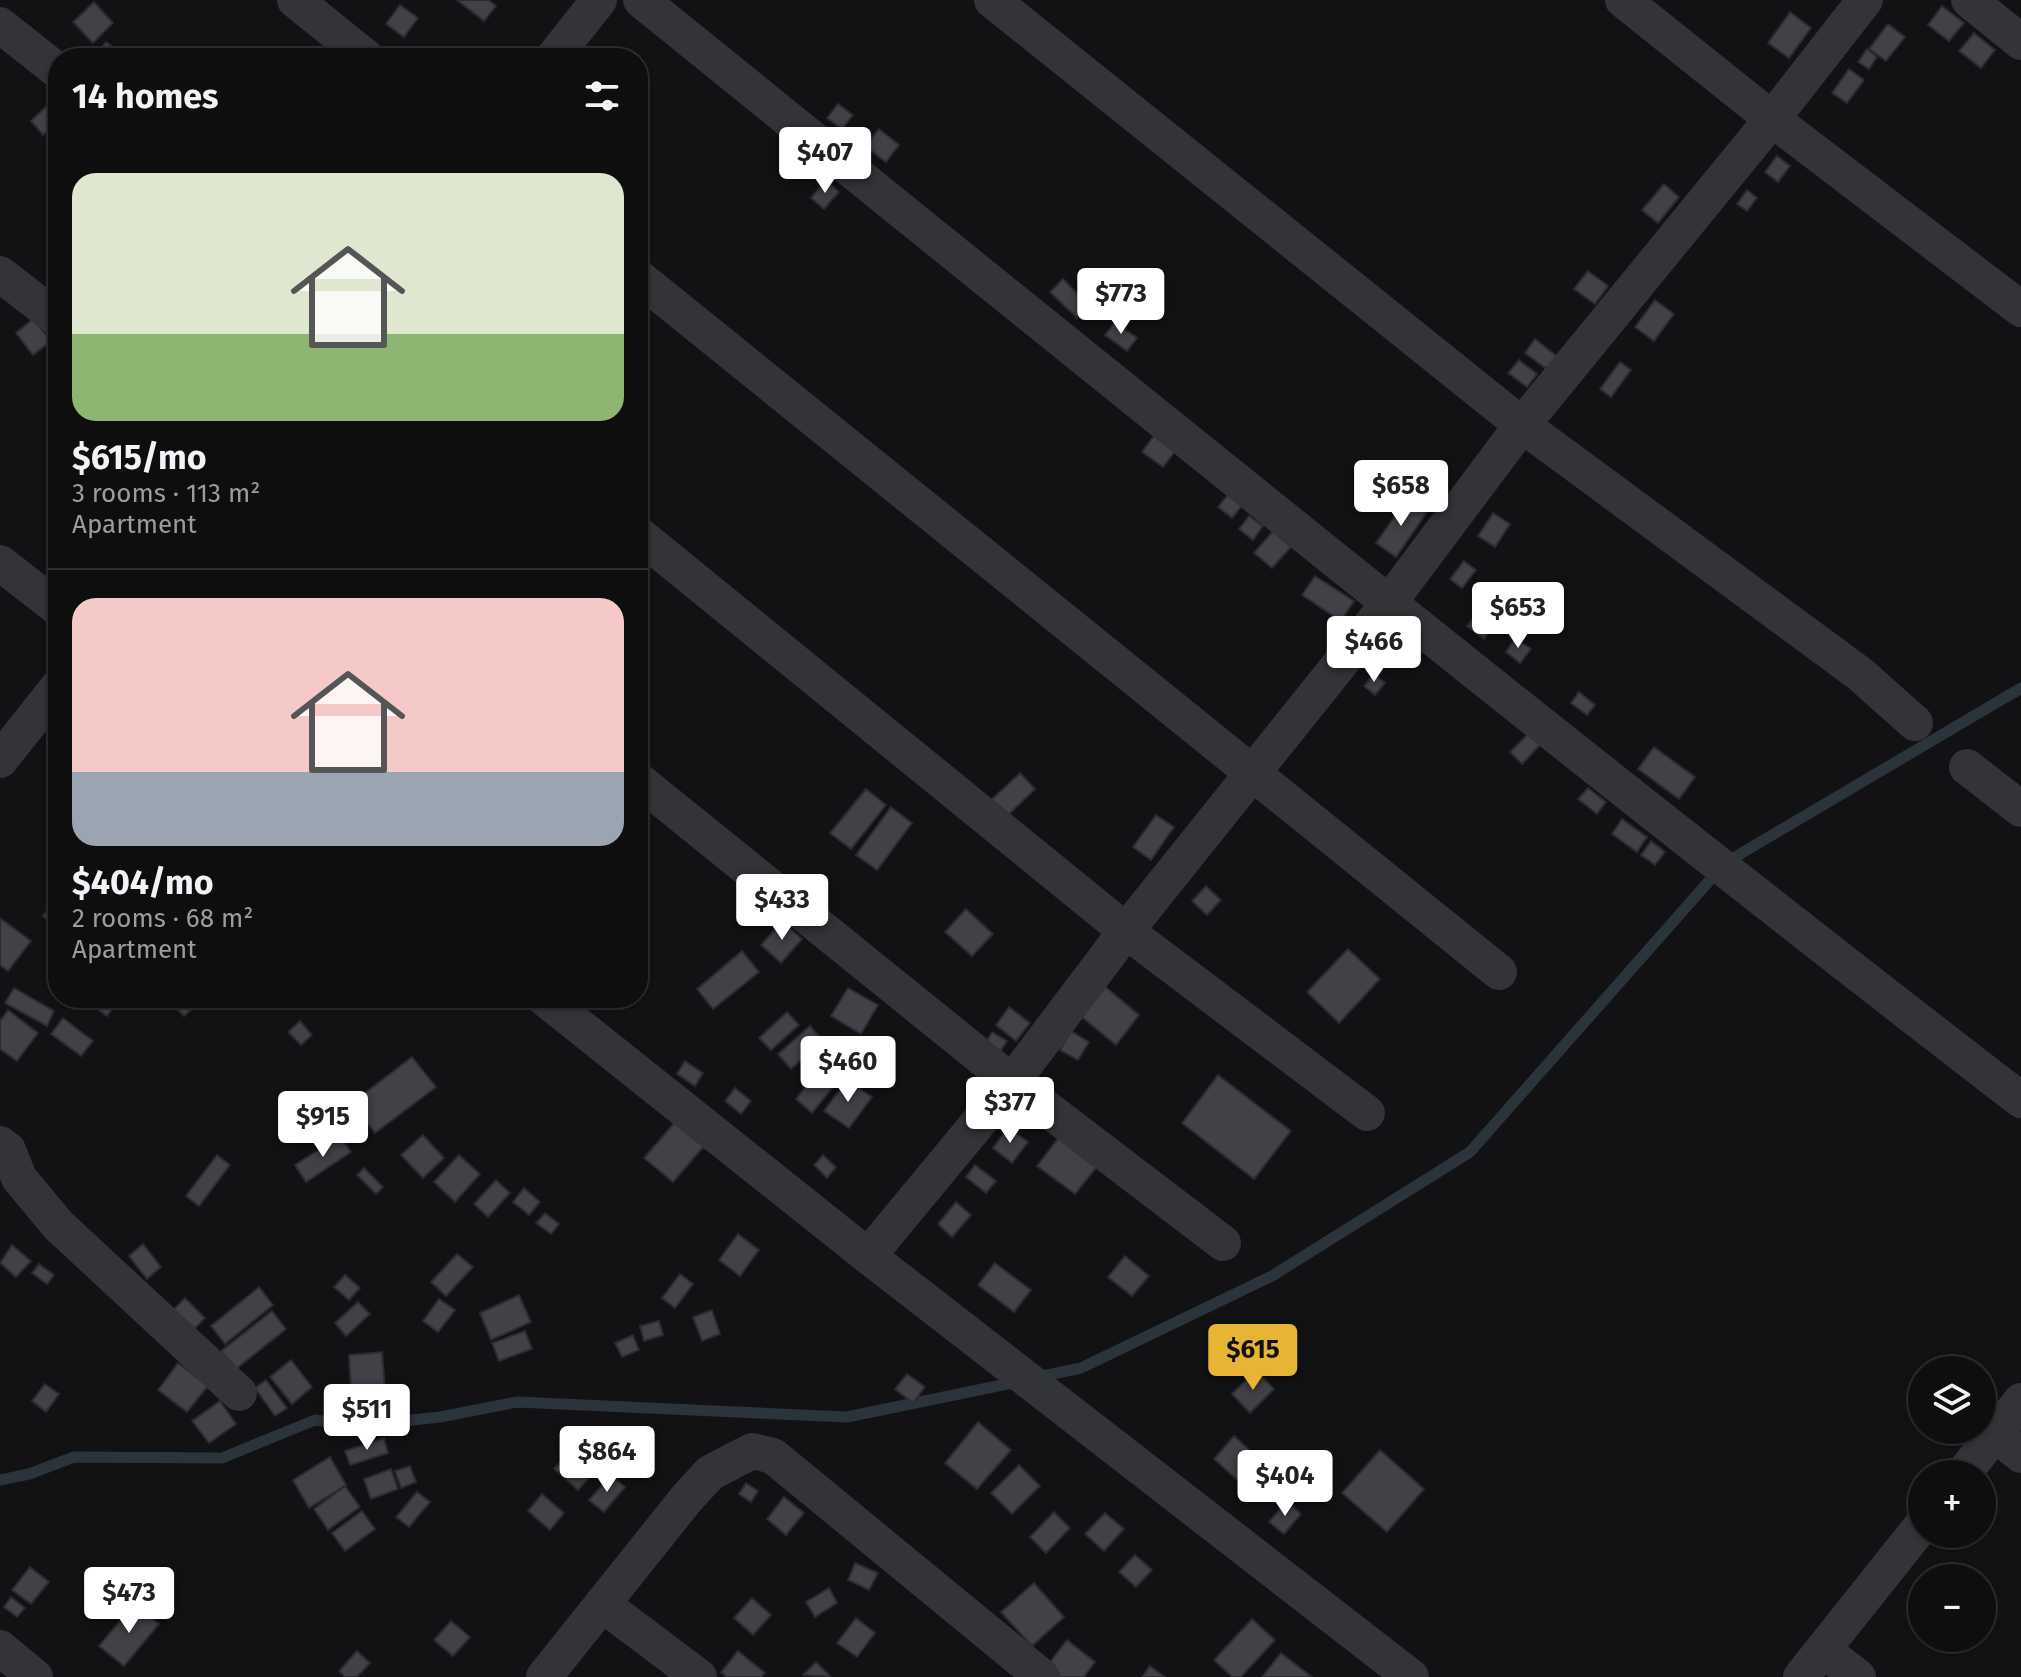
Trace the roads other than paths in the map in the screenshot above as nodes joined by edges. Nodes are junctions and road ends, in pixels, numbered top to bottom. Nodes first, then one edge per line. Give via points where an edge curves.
1 (295, 0) edge
2 (599, 0) edge
3 (641, 0) edge
4 (992, 0) edge
5 (1623, 0) edge
6 (1865, 0) edge
7 (1969, 0) edge
8 (0, 25) edge
9 (2021, 42) edge
10 (355, 48) edge
11 (561, 48) edge
12 (48, 63) edge
13 (1772, 119) junction
14 (0, 274) edge
15 (648, 285) edge
16 (2021, 309) edge
17 (48, 311) edge
18 (1522, 425) junction
19 (648, 542) edge
20 (0, 563) edge
21 (48, 600) edge
22 (1388, 604) junction
23 (48, 700) edge
24 (1915, 723) dead end
25 (0, 760) edge
26 (1967, 767) dead end
27 (1254, 773) junction
28 (648, 788) edge
29 (2021, 809) edge
30 (1126, 931) junction
31 (1499, 972) dead end
32 (557, 1008) edge
33 (1012, 1082) junction
34 (2021, 1100) edge
35 (1367, 1113) dead end
36 (0, 1144) edge
37 (1223, 1243) dead end
38 (868, 1256) junction
39 (239, 1393) dead end
40 (2021, 1401) edge
41 (2008, 1444) edge
42 (1984, 1460) edge
43 (1908, 1543) edge
44 (602, 1604) junction
45 (0, 1648) edge
46 (1812, 1664) edge
47 (35, 1677) edge
48 (544, 1677) edge
49 (699, 1677) edge
50 (1042, 1677) edge
51 (1411, 1677) edge
52 (1858, 1677) edge

1 - 10 street
2 - 11 street
3 - 22 street
4 - 18 street
5 - 13 street
6 - 13 street
7 - 9 street
8 - 12 street
13 - 16 street
13 - 18 street
14 - 17 street
15 - 27 street
18 - 22 street
18 - 24 street via 1860,674
19 - 30 street
20 - 21 street
22 - 27 street
22 - 34 street
23 - 25 street
26 - 29 street
27 - 30 street
27 - 31 street
28 - 33 street
30 - 33 street
30 - 35 street
32 - 38 street
33 - 37 street
33 - 38 street
36 - 39 street via 8,1150 19,1178 58,1225
38 - 51 street
40 - 41 street
41 - 42 street
43 - 46 street
44 - 48 street
44 - 49 street
44 - 50 street via 710,1473 752,1451 773,1456
45 - 47 street
46 - 52 street

